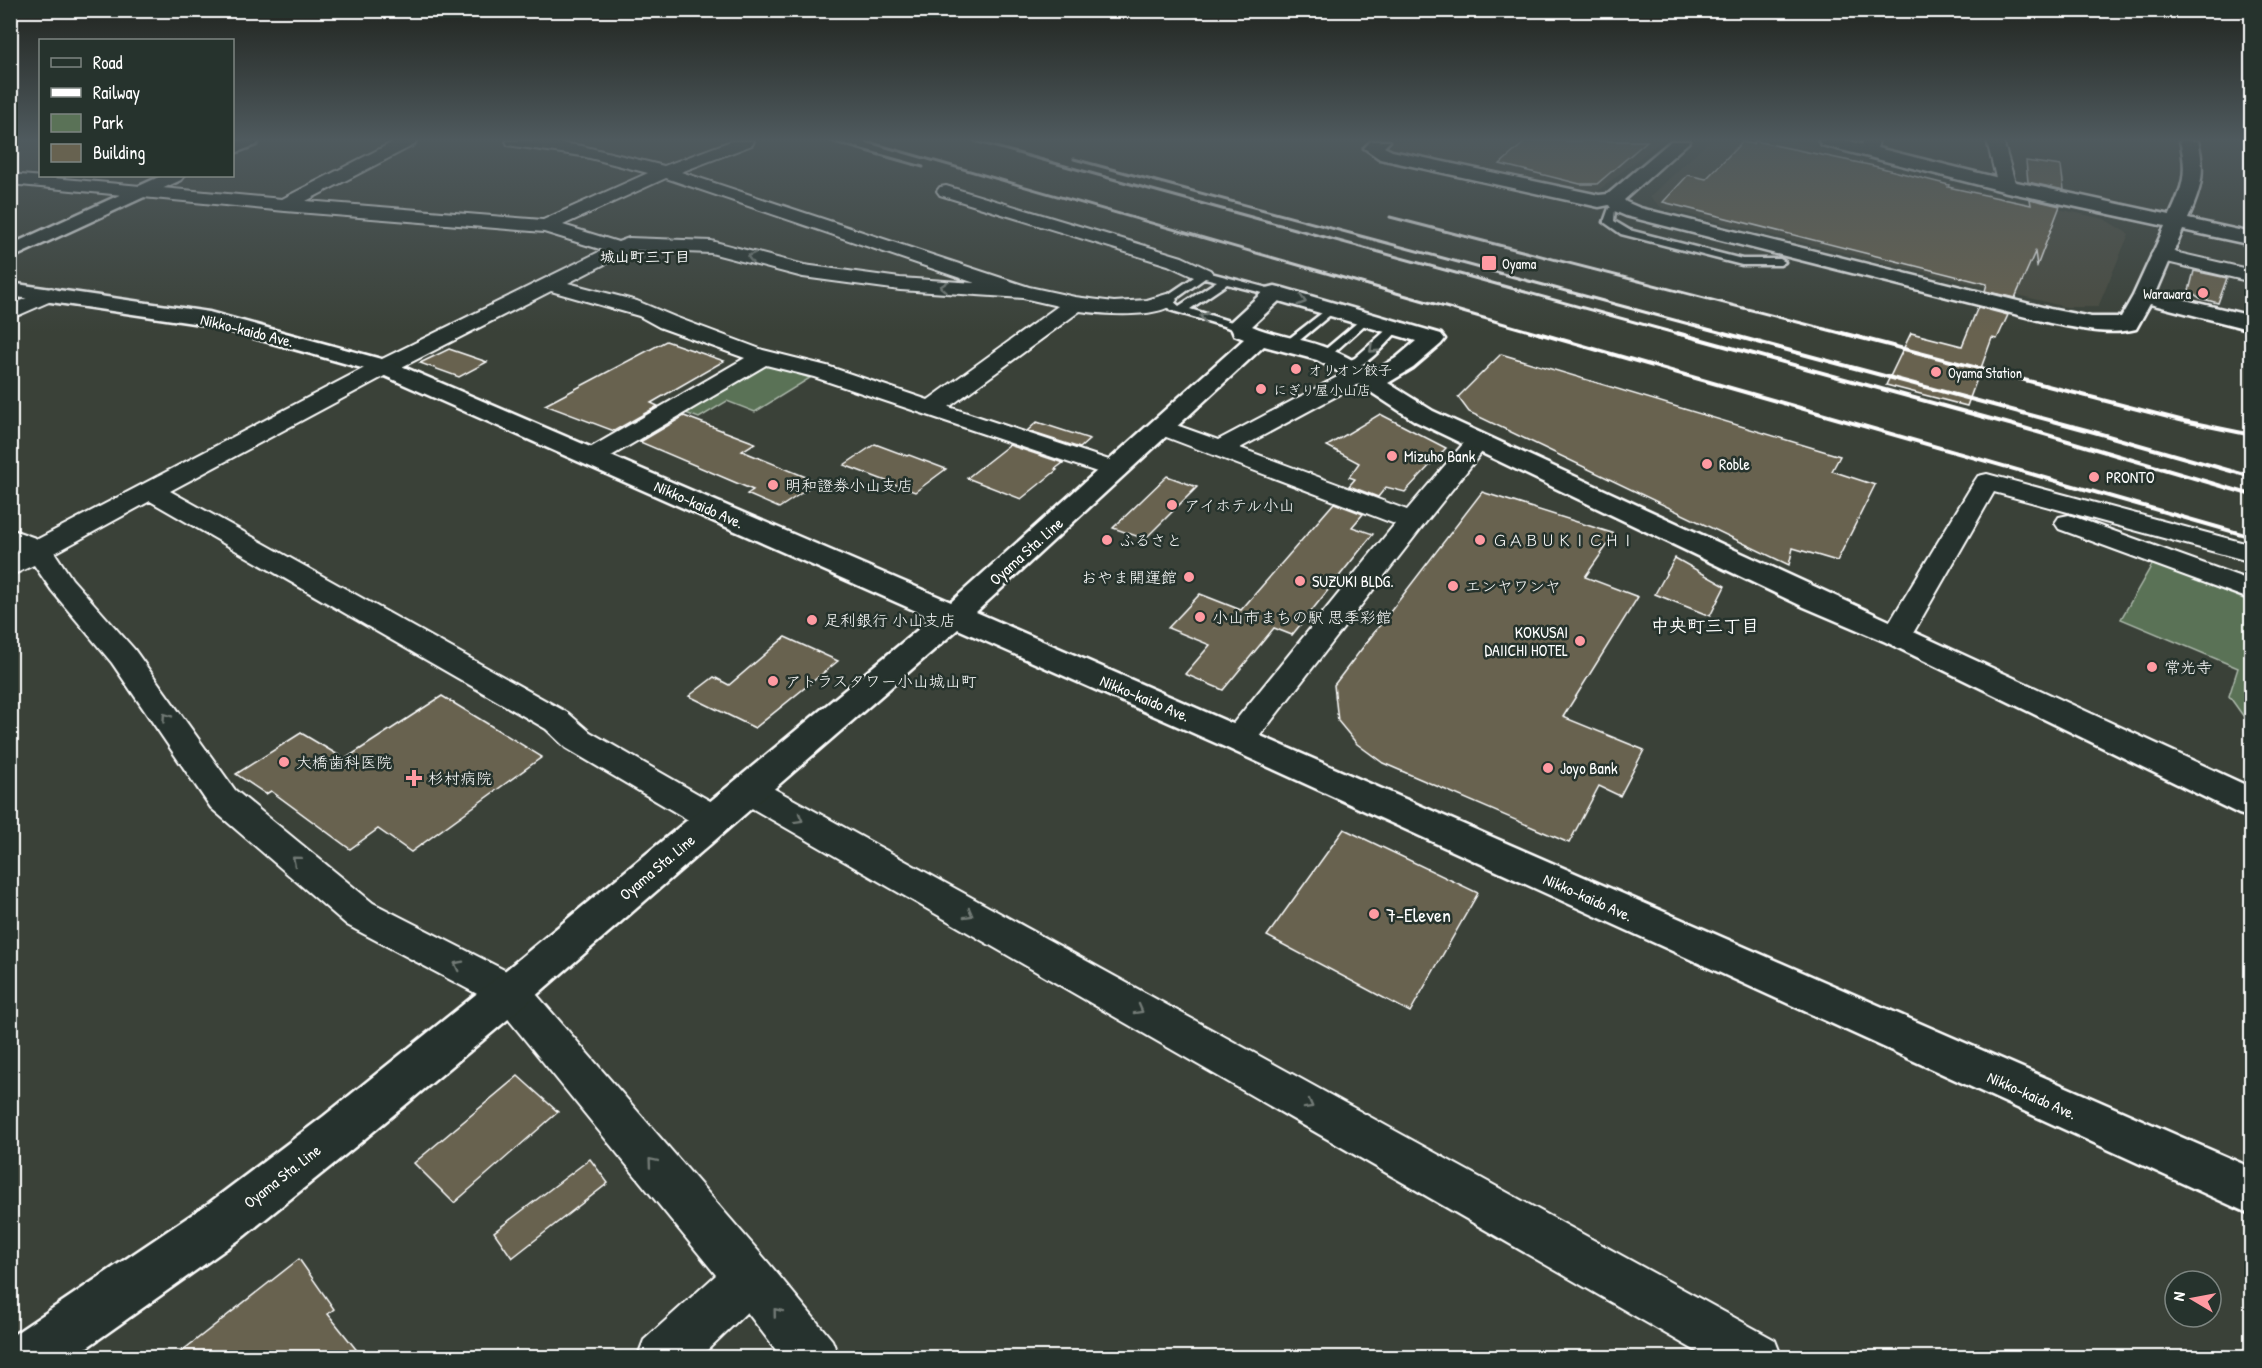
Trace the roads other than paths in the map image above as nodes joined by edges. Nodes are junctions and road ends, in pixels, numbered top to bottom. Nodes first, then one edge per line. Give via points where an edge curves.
1 (112, 205) edge
2 (285, 205) edge
3 (593, 205) edge
4 (763, 205) edge
5 (991, 205) edge
6 (1613, 205) joint
7 (2089, 205) edge
8 (2184, 205) edge
9 (2176, 222) junction
10 (546, 226) junction
11 (2252, 239) edge
12 (618, 248) junction
13 (10, 253) edge
14 (2161, 255) junction
15 (1203, 274) junction
16 (2252, 276) edge
17 (1225, 280) junction
18 (548, 284) junction
19 (10, 289) edge
20 (1023, 292) junction
21 (51, 294) junction
22 (1275, 294) junction
23 (2144, 296) junction
24 (1077, 303) junction
25 (1174, 305) junction
26 (1331, 309) junction
27 (10, 313) edge
28 (1365, 319) junction
29 (2252, 323) edge
30 (2128, 324) junction
31 (1395, 328) junction
32 (1258, 339) junction
33 (1290, 343) junction
34 (1325, 354) junction
35 (765, 356) junction
36 (384, 367) junction
37 (1361, 374) junction
38 (932, 408) junction
39 (1162, 427) junction
40 (1478, 442) junction
41 (1219, 449) junction
42 (592, 457) junction
43 (1115, 470) junction
44 (1981, 490) junction
45 (150, 491) junction
46 (1412, 521) junction
47 (25, 543) edge
48 (2252, 554) edge
49 (10, 567) edge
50 (2252, 591) edge
51 (954, 616) junction
52 (1897, 635) junction
53 (1239, 739) junction
54 (748, 790) junction
55 (2252, 804) edge
56 (714, 819) junction
57 (510, 992) junction
58 (2252, 1192) edge
59 (749, 1276) junction
60 (25, 1358) edge
61 (662, 1358) edge
62 (814, 1358) edge
63 (1757, 1358) edge

1 - 13 street
2 - 10 street
3 - 10 street
4 - 20 street
5 - 15 street via 1175,261
6 - 30 street via 2050,316 2091,324
6 - 30 street via 1616,217 1630,224 2074,335 2112,336 2124,331
7 - 9 street
8 - 9 street
9 - 11 street
9 - 14 street
10 - 12 street
12 - 18 street
20 -> 12 street via 900,284 803,271 711,247 629,243
14 - 16 street
14 - 23 street
15 - 17 lane
15 - 25 lane
17 - 22 lane
17 - 25 lane
18 - 35 street via 632,307
18 - 36 street
19 - 21 street, Nikko-kaido Ave.
20 - 24 street
21 - 27 street
21 - 36 street, Nikko-kaido Ave. via 209,319
22 -> 26 street
22 - 32 street via 1240,322 1242,330
23 - 29 street
23 - 30 street
24 - 25 street via 1122,309
24 - 38 street
32 -> 25 lane
26 - 28 street
26 - 33 lane
28 - 31 street
28 - 34 lane
31 -> 37 lane via 1359,361
31 - 37 street via 1432,339 1386,375
32 - 33 street
32 - 39 street, Oyama Sta. Line
33 - 34 street
34 - 37 street
35 - 38 street
35 - 42 street
36 - 42 street, Nikko-kaido Ave.
36 - 45 street
37 - 40 street via 1405,406
37 - 41 street
38 - 43 street
39 - 41 street
39 - 43 street, Oyama Sta. Line
40 - 46 street
40 - 52 street
41 - 46 street
42 - 51 street, Nikko-kaido Ave.
43 - 51 street, Oyama Sta. Line
44 - 48 street via 1987,482
44 - 50 street
44 - 52 street
45 - 47 street
45 - 56 street via 557,721 578,741
46 - 53 street
47 - 49 street
57 -> 47 street via 360,914 224,799 123,656
51 - 53 street, Nikko-kaido Ave.
51 - 54 street, Oyama Sta. Line
52 - 55 street
53 - 58 street, Nikko-kaido Ave.
54 - 56 street, Oyama Sta. Line
54 -> 63 street
56 - 57 street, Oyama Sta. Line
59 -> 57 street
57 - 60 street, Oyama Sta. Line via 226,1220
59 - 61 street
62 -> 59 street

